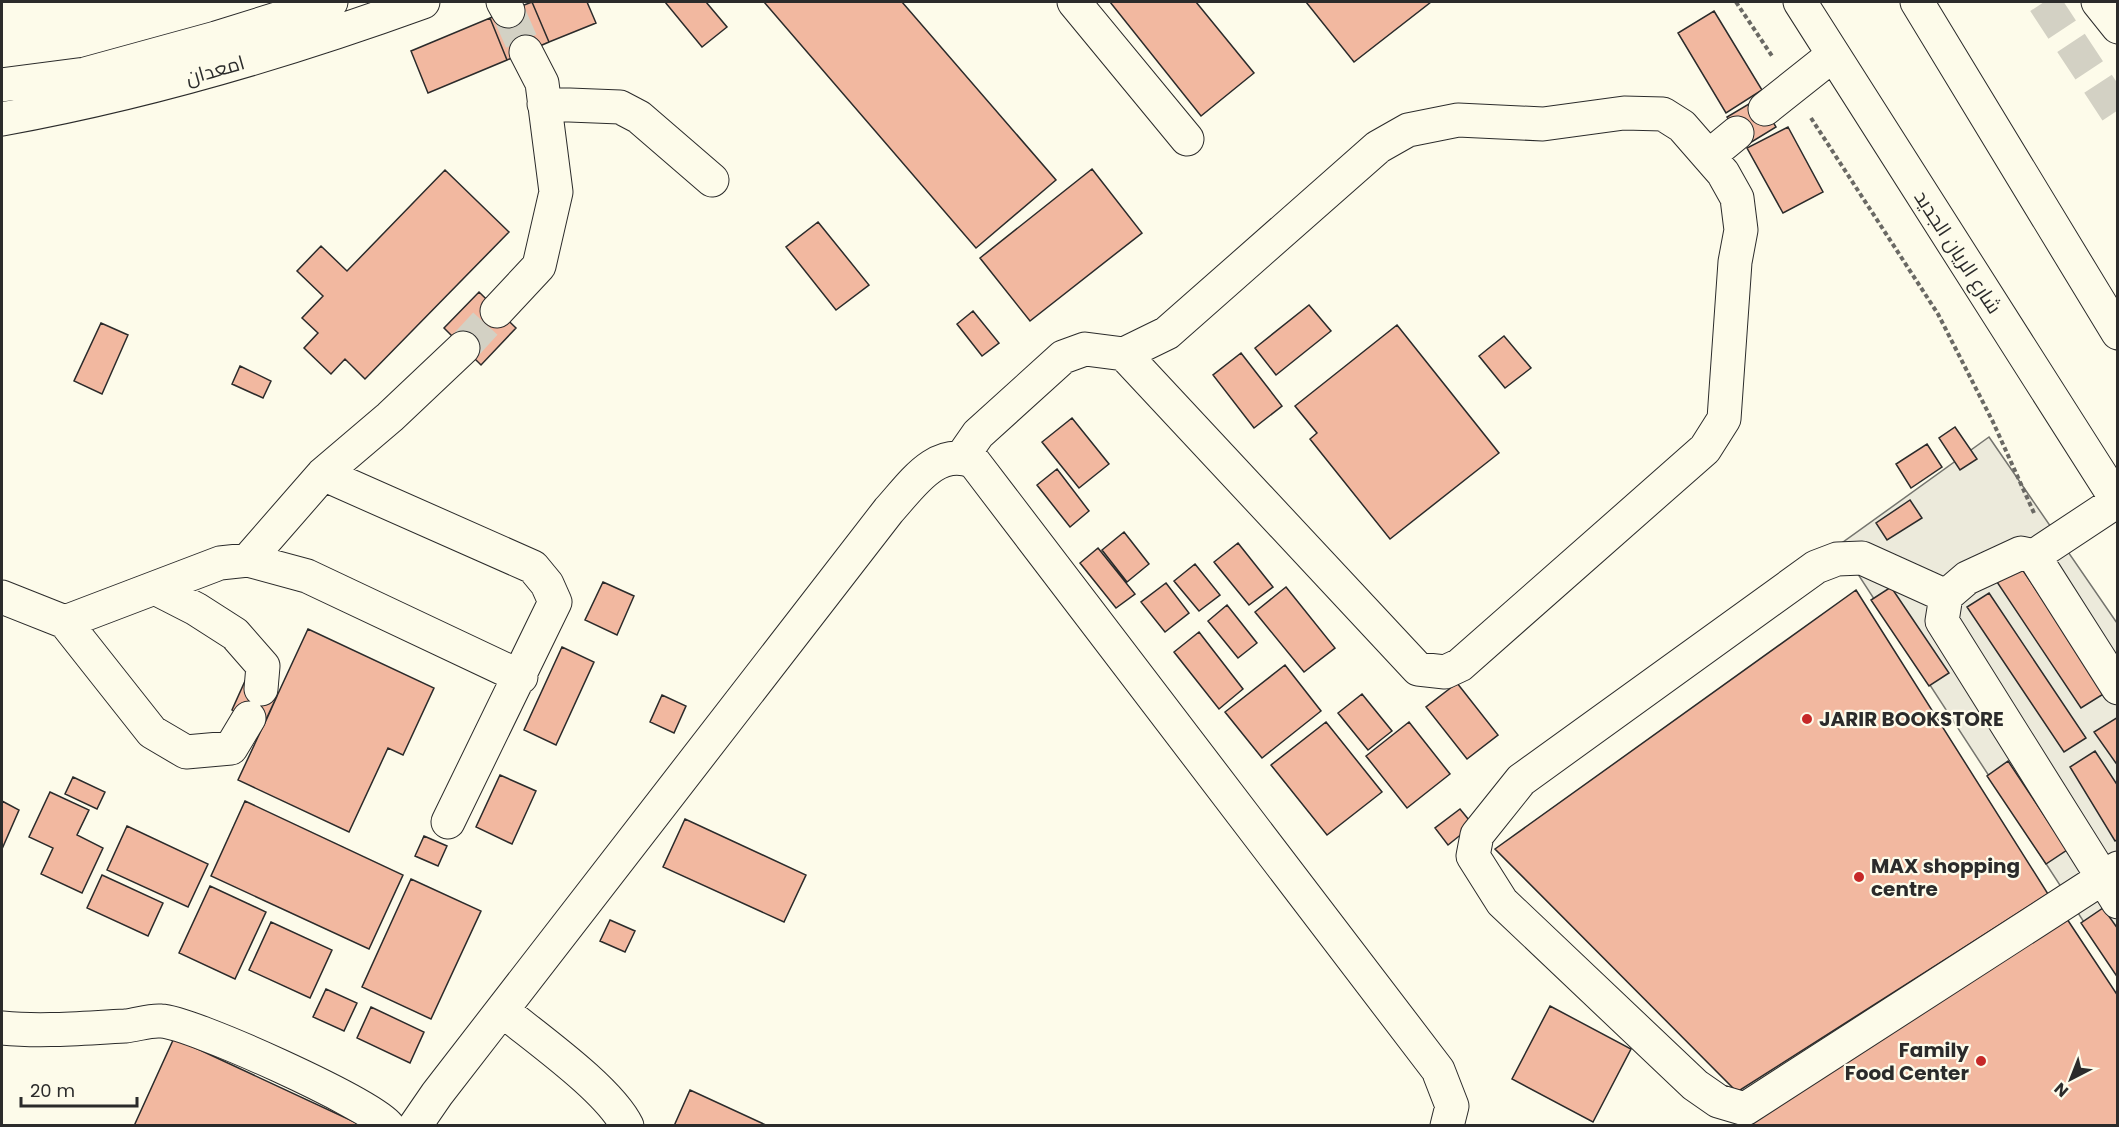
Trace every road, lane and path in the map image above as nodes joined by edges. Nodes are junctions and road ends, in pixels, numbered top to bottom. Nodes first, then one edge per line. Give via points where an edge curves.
1 (331, 2) edge
2 (423, 2) edge
3 (1074, 2) edge
4 (1736, 2) edge
5 (1800, 2) edge
6 (1917, 2) edge
7 (2098, 2) edge
8 (2118, 27) edge
9 (526, 52) tunnel mouth
10 (1833, 55) junction
11 (2, 85) edge
12 (1791, 87) junction
13 (544, 104) junction
14 (1765, 109) dead end
15 (2, 119) edge
16 (1737, 133) dead end
17 (1187, 139) dead end
18 (1709, 156) junction
19 (712, 180) dead end
20 (498, 311) tunnel mouth
21 (2118, 333) edge
22 (463, 348) tunnel mouth
23 (1124, 354) junction
24 (962, 457) junction
25 (323, 474) junction
26 (2117, 501) edge
27 (2042, 552) junction
28 (248, 560) junction
29 (155, 588) junction
30 (1946, 596) junction
31 (2, 597) edge
32 (65, 622) junction
33 (521, 677) junction
34 (2118, 688) edge
35 (448, 822) dead end
36 (2112, 883) edge
37 (502, 1010) junction
38 (2, 1028) edge
39 (388, 1125) edge
40 (415, 1125) edge
41 (627, 1125) edge
42 (1447, 1125) edge

1 - 11 main road, امعدان via 85,74
2 - 15 main road, امعدان via 222,70 89,103
3 - 17 main road
4 - 12 path
5 - 10 main road, شارع الريان الجديد
6 - 21 main road
7 - 8 main road
9 - 13 main road via 542,83
10 - 12 main road
10 - 26 main road, شارع الريان الجديد
12 - 14 main road
12 - 27 path via 1938,314 1993,422
13 - 19 main road via 620,107 639,117
13 - 20 main road via 556,192 539,266
16 - 18 main road
18 - 23 main road via 1682,126 1663,114 1624,113 1543,123 1458,120 1408,130 1378,147 1167,333
18 - 23 main road via 1737,198 1741,230 1735,262 1724,419 1705,449 1460,665 1445,672 1418,669
22 - 25 main road
23 - 24 main road via 1086,349 1063,357 978,434
24 - 37 main road via 942,460 923,472 890,510
24 - 42 main road via 974,462 1438,1070 1452,1106
25 - 28 main road
25 - 33 main road via 533,567 555,602
26 - 27 main road
27 - 30 main road via 2021,553 1967,578
27 - 34 main road
28 - 29 main road via 220,563
28 - 33 main road via 307,576
29 - 32 main road
29 - 32 main road via 236,634 263,666 255,703 231,748 186,752 152,732
30 - 36 main road via 1942,621
30 - 36 main road via 1862,558 1837,559 1816,567 1521,780 1477,835 1473,856 1502,902 1695,1085 1718,1101 1745,1109
31 - 32 main road
33 - 35 main road
37 - 40 main road
37 - 41 main road via 604,1094
38 - 39 main road via 38,1031 160,1021 187,1026 331,1091 381,1117

